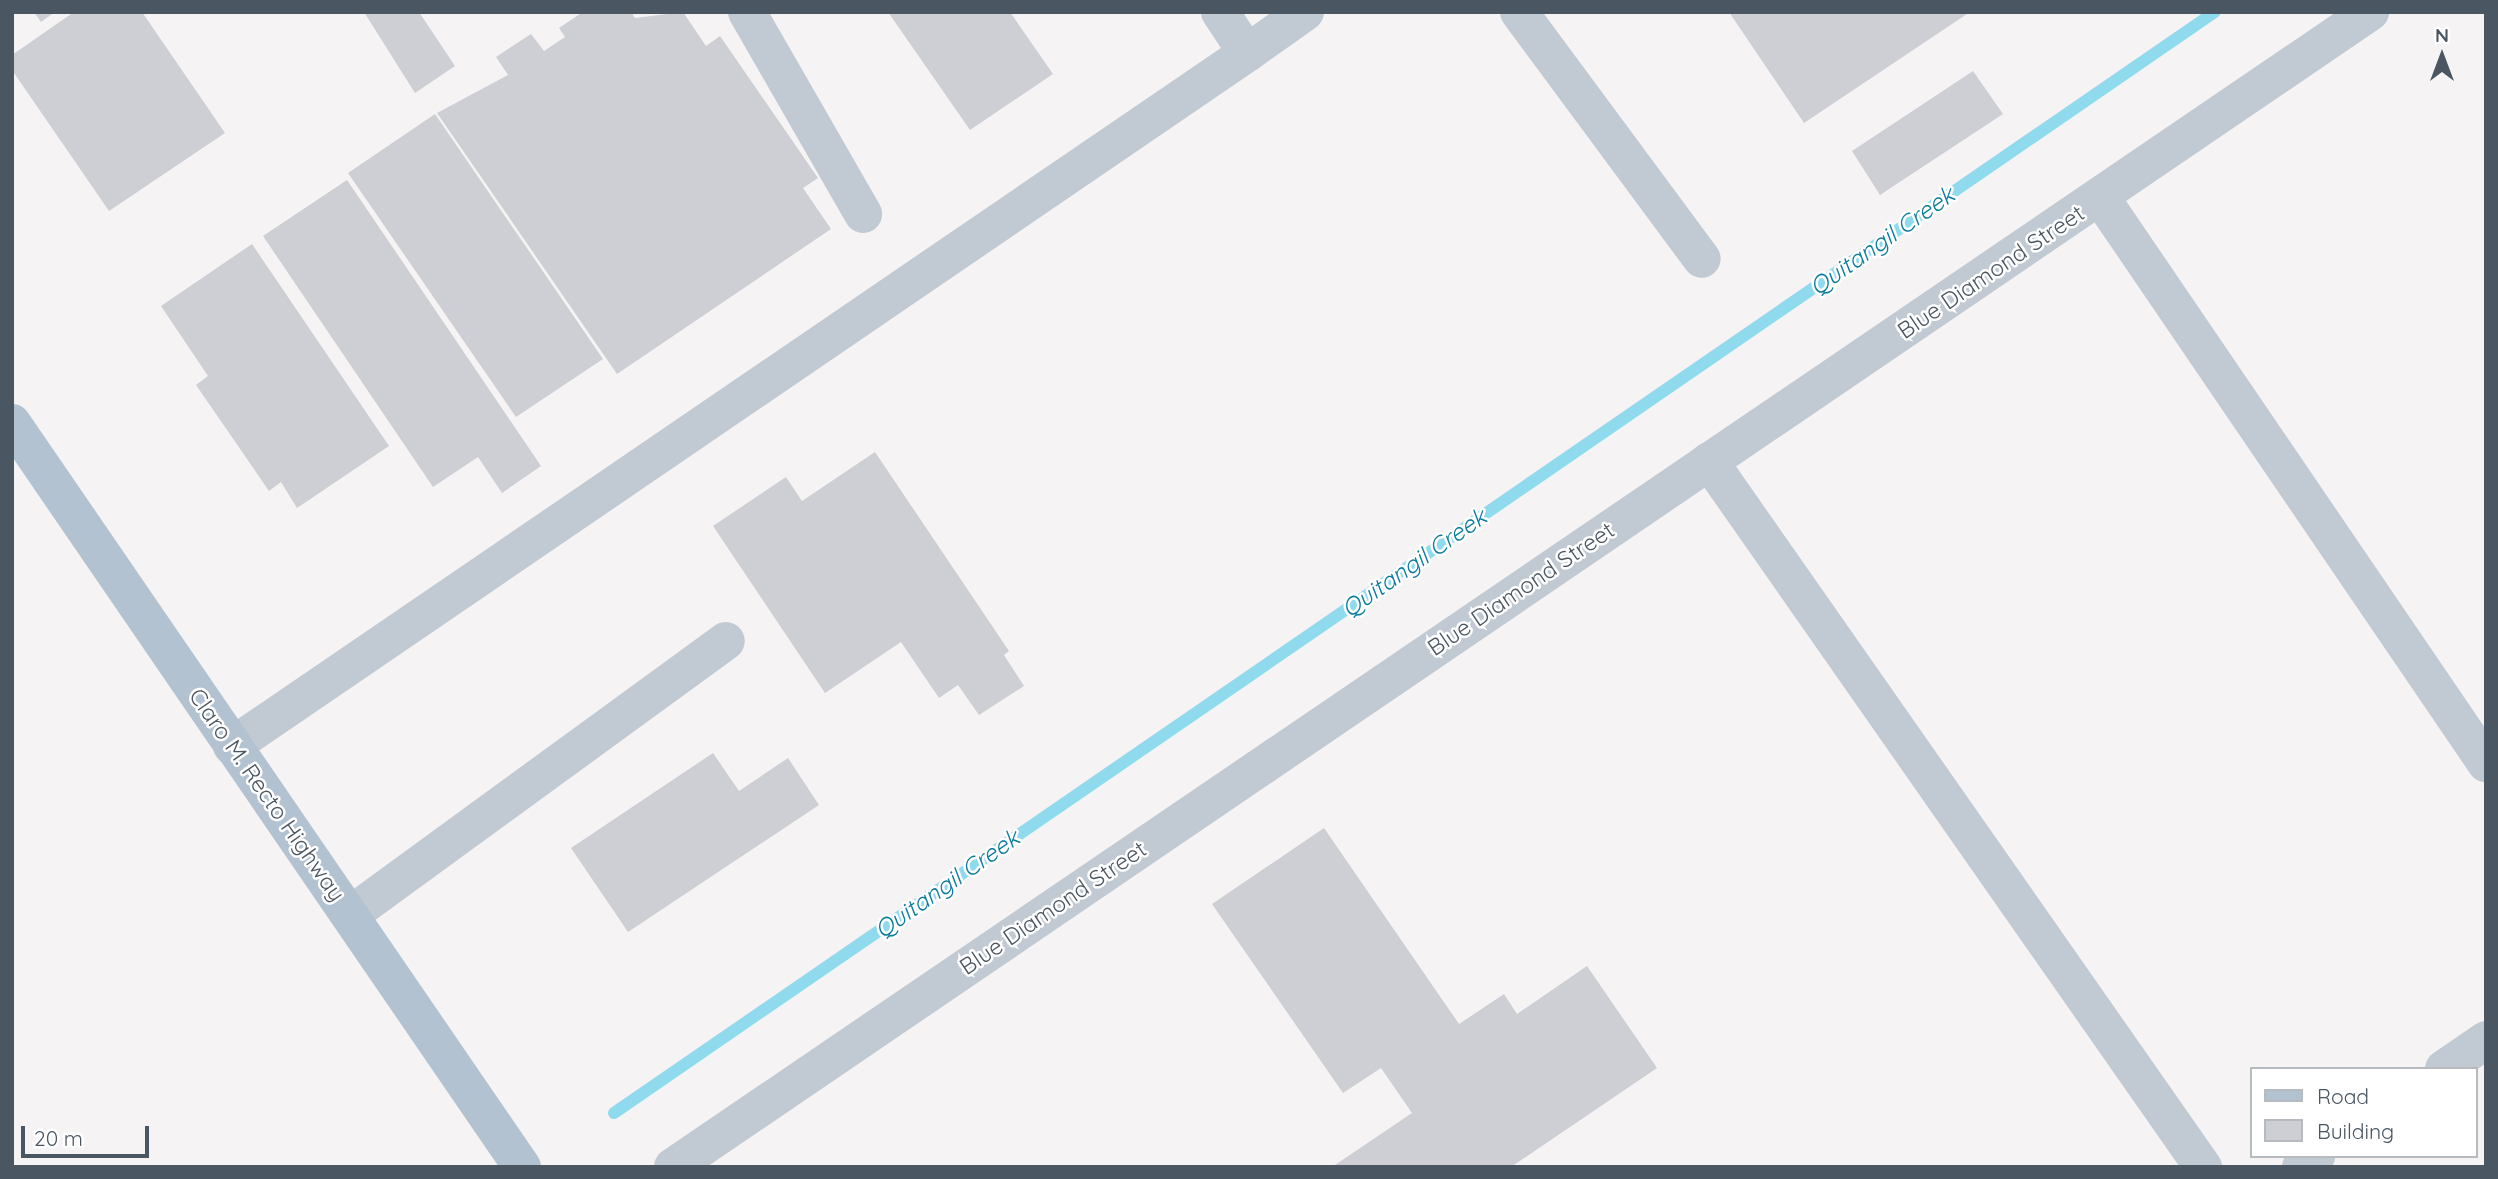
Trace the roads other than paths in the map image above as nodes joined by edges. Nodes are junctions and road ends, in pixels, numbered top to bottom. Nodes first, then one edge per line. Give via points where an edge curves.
1 (747, 12) edge
2 (1220, 12) edge
3 (1306, 12) edge
4 (1519, 12) edge
5 (2370, 12) edge
6 (1247, 53) junction
7 (2101, 198) junction
8 (863, 214) dead end
9 (1702, 259) dead end
10 (12, 423) edge
11 (1709, 461) junction
12 (726, 640) dead end
13 (232, 746) junction
14 (2486, 762) edge
15 (350, 915) junction
16 (2486, 1040) edge
17 (2447, 1067) edge
18 (522, 1167) edge
19 (673, 1167) edge
20 (2203, 1167) edge

1 - 8 street
2 - 6 street
3 - 6 street
4 - 9 street
5 - 7 street, Blue Diamond Street
6 - 13 street
7 - 11 street, Blue Diamond Street
7 - 14 street
10 - 13 main road, Claro M. Recto Highway
11 - 19 street, Blue Diamond Street
11 - 20 street
12 - 15 street
13 - 15 main road, Claro M. Recto Highway
15 - 18 main road, Claro M. Recto Highway
16 - 17 street

